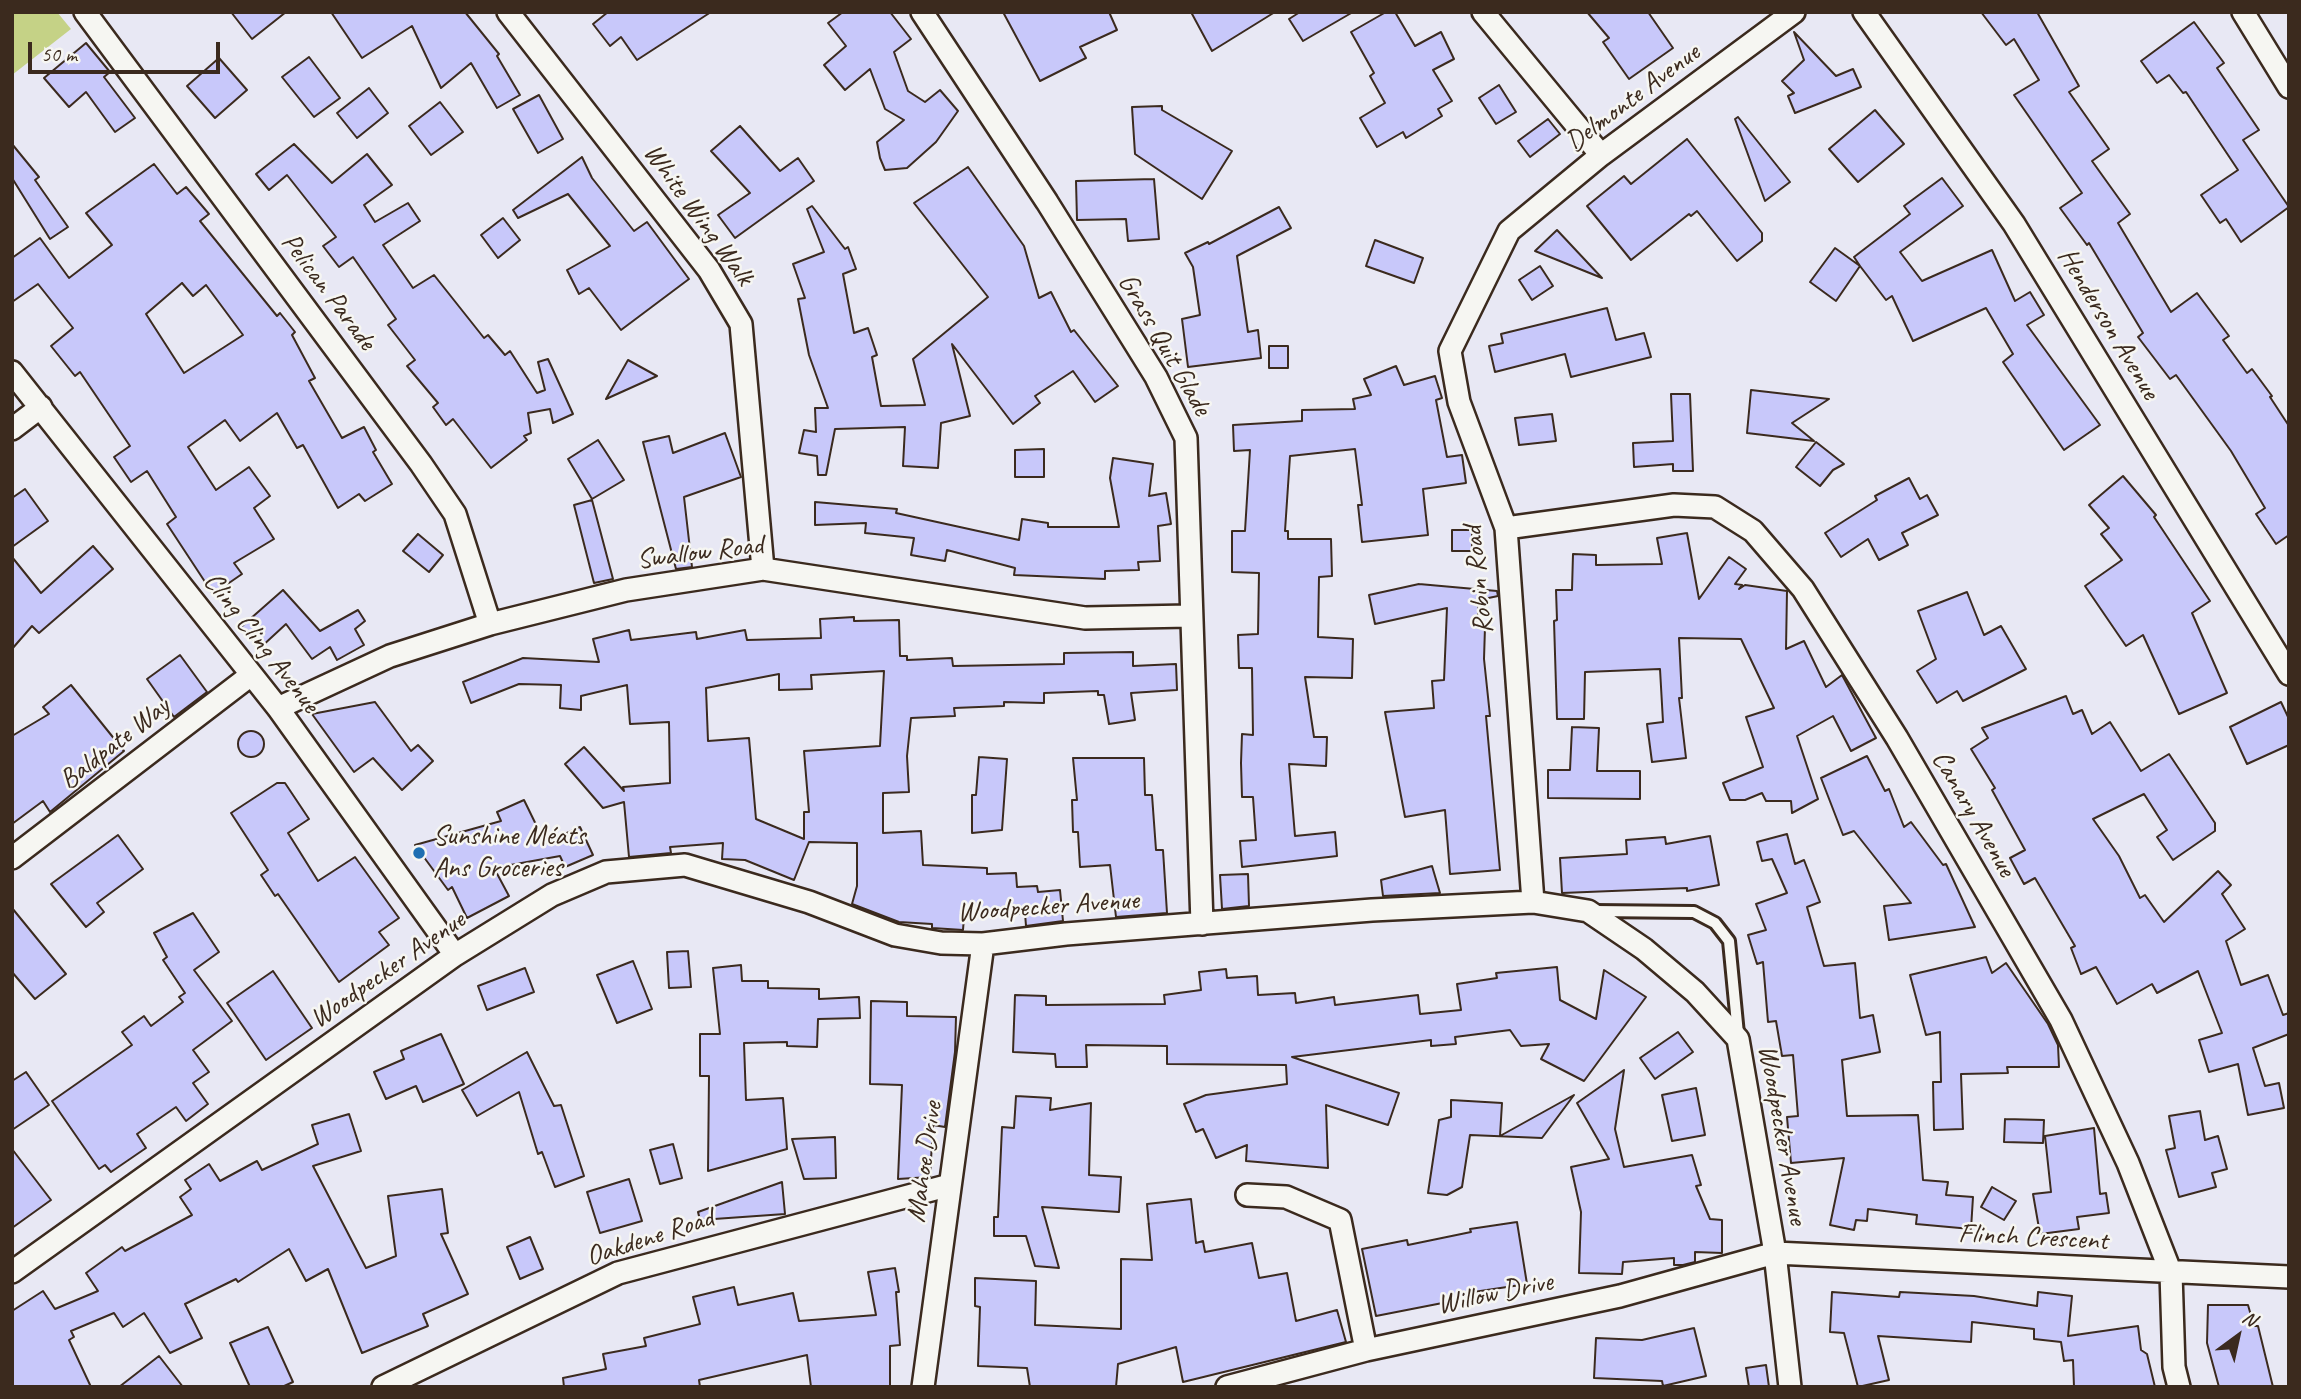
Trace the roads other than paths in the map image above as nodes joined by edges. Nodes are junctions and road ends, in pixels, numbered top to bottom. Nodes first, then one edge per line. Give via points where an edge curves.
1 (85, 12) edge
2 (508, 12) edge
3 (922, 12) edge
4 (1483, 12) edge
5 (1794, 12) edge
6 (1864, 12) edge
7 (2243, 12) edge
8 (2289, 87) edge
9 (1601, 155) junction
10 (1509, 231) joint
11 (12, 372) edge
12 (41, 407) junction
13 (12, 429) edge
14 (1506, 528) junction
15 (763, 569) junction
16 (1189, 616) junction
17 (490, 624) junction
18 (251, 674) junction
19 (2289, 674) edge
20 (278, 708) junction
21 (12, 858) edge
22 (1533, 902) junction
23 (1588, 911) junction
24 (1202, 924) junction
25 (983, 944) junction
26 (455, 955) junction
27 (1738, 1039) junction
28 (950, 1185) junction
29 (1247, 1195) dead end
30 (1775, 1253) junction
31 (12, 1272) edge
32 (2171, 1273) junction
33 (2289, 1277) edge
34 (1366, 1350) junction
35 (383, 1387) edge
36 (923, 1387) edge
37 (1227, 1387) edge
38 (1790, 1387) edge
39 (2179, 1387) edge

1 - 17 street, Pelican Parade via 455,514
2 - 15 street, White Wing Walk via 709,270 740,324
3 - 16 street, Grass Quit Glade via 1156,377 1186,438
4 - 9 street
5 - 9 street, Delmonte Avenue
6 - 19 street, Henderson Avenue via 2014,223
7 - 8 street
9 - 10 street, Delmonte Avenue
10 - 14 street, Robin Road via 1450,351 1459,402
11 - 12 street, Cling Cling Avenue
12 - 13 street
12 - 18 street, Cling Cling Avenue
14 - 22 street, Robin Road
14 - 32 street, Canary Avenue via 1674,505 1715,507 1753,531 1803,589 1897,738 2061,1020 2128,1163
15 - 16 street, Swallow Road via 1085,618
15 - 17 street, Swallow Road via 626,590
16 - 24 street, Grass Quit Glade
17 - 20 street, Swallow Road via 390,656
18 - 20 street, Cling Cling Avenue
18 - 21 street, Baldpate Way
20 - 26 street, Cling Cling Avenue
22 - 23 street, Woodpecker Avenue
22 - 24 street, Woodpecker Avenue
23 - 27 street, Woodpecker Avenue via 1644,949 1695,992
23 - 27 lane via 1694,912 1715,923 1729,941
24 - 25 street, Woodpecker Avenue
25 - 26 street, Woodpecker Avenue via 895,935 809,902 685,865 606,872 552,895
25 - 28 street, Mahoe Drive
26 - 31 street, Woodpecker Avenue
27 - 30 street, Woodpecker Avenue
28 - 35 street, Oakdene Road via 618,1273
28 - 36 street, Mahoe Drive
29 - 34 street via 1286,1197 1340,1220
30 - 32 street, Flinch Crescent
30 - 34 street, Willow Drive via 1620,1296
30 - 38 street, Woodpecker Avenue
32 - 33 street, Flinch Crescent
32 - 39 street, Canary Avenue via 2174,1367
34 - 37 street, Willow Drive

